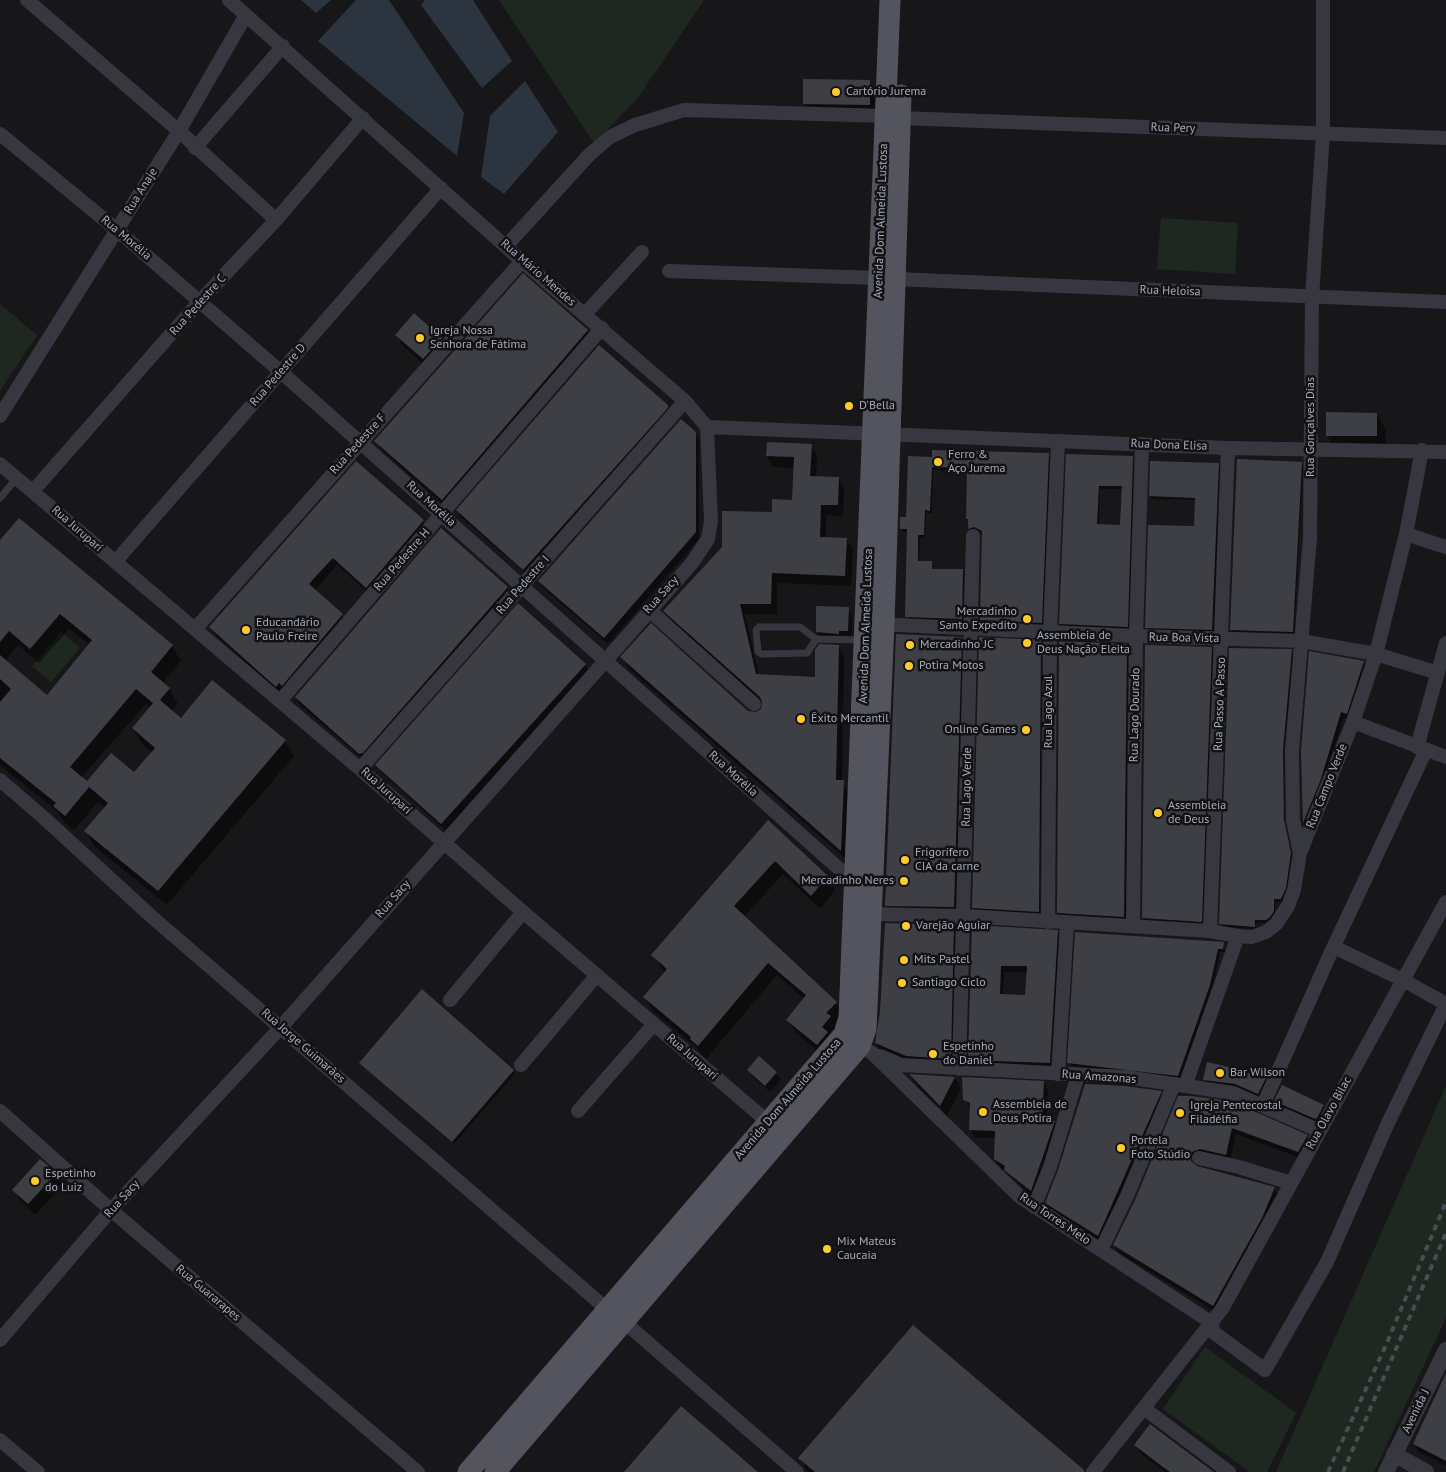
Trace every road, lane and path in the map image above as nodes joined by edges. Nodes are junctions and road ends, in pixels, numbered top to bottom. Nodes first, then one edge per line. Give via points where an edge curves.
1 (27, 0) edge
2 (229, 0) edge
3 (890, 0) edge
4 (904, 0) edge
5 (1323, 0) edge
6 (246, 15) junction
7 (283, 46) junction
8 (893, 117) junction
9 (363, 118) junction
10 (179, 130) junction
11 (0, 134) edge
12 (1323, 134) junction
13 (1446, 138) edge
14 (195, 148) junction
15 (441, 188) junction
16 (276, 220) junction
17 (117, 230) junction
18 (506, 246) junction
19 (642, 252) dead end
20 (522, 261) junction
21 (669, 271) dead end
22 (886, 279) junction
23 (1312, 296) junction
24 (200, 301) junction
25 (1446, 302) edge
26 (585, 314) junction
27 (602, 328) junction
28 (281, 372) junction
29 (685, 401) junction
30 (0, 416) edge
31 (707, 427) junction
32 (882, 436) junction
33 (361, 441) junction
34 (1058, 441) junction
35 (1142, 444) junction
36 (1228, 448) junction
37 (1311, 448) junction
38 (1422, 450) junction
39 (1446, 452) edge
40 (0, 464) edge
41 (17, 478) junction
42 (33, 491) junction
43 (0, 498) edge
44 (442, 514) junction
45 (1406, 534) junction
46 (972, 536) dead end
47 (1446, 547) edge
48 (115, 562) junction
49 (523, 585) junction
50 (648, 609) junction
51 (196, 628) junction
52 (872, 629) junction
53 (969, 629) junction
54 (1050, 632) junction
55 (1136, 636) junction
56 (1223, 638) junction
57 (816, 639) junction
58 (1301, 641) junction
59 (1446, 643) edge
60 (1376, 654) junction
61 (604, 660) junction
62 (1438, 673) junction
63 (280, 701) junction
64 (754, 704) dead end
65 (1353, 722) junction
66 (1422, 748) junction
67 (1446, 757) edge
68 (360, 769) junction
69 (0, 780) edge
70 (443, 842) junction
71 (866, 843) junction
72 (1300, 853) junction
73 (854, 882) junction
74 (1446, 902) edge
75 (523, 912) junction
76 (872, 914) junction
77 (965, 916) junction
78 (1048, 922) junction
79 (1067, 923) junction
80 (1133, 926) junction
81 (1210, 930) junction
82 (1238, 936) junction
83 (1334, 947) junction
84 (597, 975) junction
85 (1403, 980) junction
86 (450, 1000) dead end
87 (1446, 1004) edge
88 (654, 1024) junction
89 (281, 1026) junction
90 (866, 1049) junction
91 (521, 1065) dead end
92 (959, 1069) junction
93 (1058, 1074) junction
94 (1078, 1075) junction
95 (1179, 1085) junction
96 (1264, 1105) junction
97 (0, 1111) edge
98 (578, 1111) dead end
99 (768, 1122) junction
100 (1320, 1131) junction
101 (1199, 1158) dead end
102 (1290, 1183) junction
103 (1034, 1207) junction
104 (111, 1210) junction
105 (1101, 1250) junction
106 (615, 1316) junction
107 (1212, 1323) junction
108 (0, 1340) edge
109 (578, 1359) junction
110 (1444, 1361) edge
111 (1145, 1409) junction
112 (0, 1440) edge
113 (1394, 1454) junction
114 (38, 1472) edge
115 (418, 1472) edge
116 (468, 1472) edge
117 (495, 1472) edge
118 (797, 1472) edge
119 (1093, 1472) edge
120 (1229, 1472) edge
121 (1386, 1472) edge
122 (1426, 1472) edge

1 - 10 street
2 - 6 street, Rua Mário Mendes
3 - 8 main road, Avenida Dom Almeida Lustosa
4 - 8 main road, Avenida Dom Almeida Lustosa
5 - 12 street, Rua Gonçalves Días
6 - 7 street, Rua Mário Mendes
6 - 10 street, Rua Anaje
7 - 9 street, Rua Mário Mendes
7 - 14 street
8 - 12 street, Rua Pery
8 - 18 street, Rua Pery via 684,110 635,125 610,137 588,155
8 - 22 main road, Avenida Dom Almeida Lustosa
9 - 15 street, Rua Mário Mendes
9 - 16 street, Rua Pedestre C
10 - 14 street
10 - 17 street, Rua Anaje
11 - 17 street, Rua Morélia
12 - 13 street, Rua Pery
12 - 23 street, Rua Gonçalves Días
14 - 16 street
15 - 18 street, Rua Mário Mendes
15 - 28 street, Rua Pedestre D
16 - 24 street, Rua Pedestre C
17 - 24 street, Rua Morélia
17 - 30 street, Rua Anaje
18 - 20 street, Rua Mário Mendes
19 - 26 street
20 - 26 street, Rua Mário Mendes
20 - 33 street, Rua Pedestre F
21 - 22 street, Rua Heloisa
22 - 23 street, Rua Heloisa
22 - 32 main road, Avenida Dom Almeida Lustosa
23 - 25 street, Rua Heloisa
23 - 37 street, Rua Gonçalves Días
24 - 28 street, Rua Morélia
24 - 42 street, Rua Pedestre C
26 - 27 street, Rua Mário Mendes
27 - 29 street, Rua Mário Mendes
27 - 44 street, Rua Pedestre H
28 - 33 street, Rua Morélia
28 - 48 street, Rua Pedestre D
29 - 31 street, Rua Mário Mendes
29 - 49 street, Rua Pedestre I
31 - 32 street
31 - 50 street, Rua Sacy via 711,521 708,539 692,562
32 - 34 street, Rua Dona Elisa
32 - 52 main road, Avenida Dom Almeida Lustosa
33 - 44 street, Rua Morélia
33 - 51 street, Rua Pedestre F
34 - 35 street, Rua Dona Elisa
34 - 54 street, Rua Lago Azul
35 - 36 street, Rua Dona Elisa
35 - 55 street, Rua Lago Dourado
36 - 37 street, Rua Dona Elisa
36 - 56 street, Rua Passo A Passo
37 - 38 street, Rua Dona Elisa
37 - 58 street, Rua Gonçalves Días via 1310,538
38 - 39 street, Rua Dona Elisa
38 - 45 street, Rua Campo Verde
40 - 41 street, Rua Juruparí
41 - 42 street, Rua Juruparí
41 - 43 lane
42 - 48 street, Rua Juruparí
44 - 49 street, Rua Morélia
44 - 63 street, Rua Pedestre H
45 - 47 street
45 - 60 street, Rua Campo Verde
46 - 53 street, Rua Lago Verde
48 - 51 street, Rua Juruparí
49 - 61 street, Rua Morélia
49 - 68 street, Rua Pedestre I
50 - 61 street, Rua Sacy
50 - 64 street
51 - 63 street, Rua Juruparí
52 - 53 street, Rua Boa Vista
52 - 57 lane
52 - 71 main road, Avenida Dom Almeida Lustosa
53 - 54 street, Rua Boa Vista
53 - 77 street, Rua Lago Verde
54 - 55 street, Rua Boa Vista
54 - 78 street, Rua Lago Azul
55 - 56 street, Rua Boa Vista
55 - 80 street, Rua Lago Dourado
56 - 58 street, Rua Boa Vista
56 - 81 street, Rua Passo A Passo
57 - 57 lane via 797,626 759,626 756,630 758,652 762,654 807,653
58 - 60 street, Rua Boa Vista
58 - 72 street, Rua Gonçalves Días via 1292,751 1293,820
59 - 62 street
60 - 62 street, Rua Boa Vista
60 - 65 street, Rua Campo Verde
61 - 70 street, Rua Sacy
61 - 73 street, Rua Morélia
62 - 66 street
63 - 68 street, Rua Juruparí
65 - 66 street
65 - 72 street, Rua Campo Verde
66 - 67 street
66 - 83 street
68 - 70 street, Rua Juruparí
69 - 89 street, Rua Jorge Guimarães via 152,917
70 - 75 street, Rua Juruparí
70 - 89 street, Rua Sacy
71 - 73 main road, Avenida Dom Almeida Lustosa
71 - 76 main road, Avenida Dom Almeida Lustosa
72 - 82 street, Rua Campo Verde via 1291,898 1276,924 1266,932
73 - 99 main road, Avenida Dom Almeida Lustosa via 847,1026 844,1034
74 - 85 street, Rua Olavo Bilac
75 - 84 street, Rua Juruparí
75 - 86 street
76 - 77 street, Rua Campo Verde
76 - 90 main road, Avenida Dom Almeida Lustosa
77 - 78 street, Rua Campo Verde
77 - 92 street, Rua Lago Verde
78 - 79 street, Rua Campo Verde
79 - 80 street, Rua Campo Verde
79 - 93 street
80 - 81 street, Rua Campo Verde
81 - 82 street, Rua Campo Verde
82 - 95 street
83 - 85 street
83 - 96 street
84 - 88 street, Rua Juruparí
84 - 91 street
85 - 87 street
85 - 100 street, Rua Olavo Bilac
87 - 107 street, Rua Torres Melo via 1388,1123 1327,1262 1265,1370 1213,1332
88 - 98 street
88 - 99 street, Rua Juruparí
89 - 104 street, Rua Sacy
89 - 106 street, Rua Jorge Guimarães
90 - 92 street, Rua Amazonas via 901,1065
90 - 103 street, Rua Torres Melo via 978,1158
90 - 106 main road, Avenida Dom Almeida Lustosa
92 - 93 street, Rua Amazonas
93 - 94 street, Rua Amazonas
94 - 95 street, Rua Amazonas via 1126,1077
94 - 103 street
95 - 96 street, Rua Amazonas via 1232,1093
95 - 105 street
96 - 100 street, Rua Amazonas
97 - 104 street, Rua Guararapes
99 - 106 main road, Avenida Dom Almeida Lustosa
100 - 102 street, Rua Olavo Bilac
101 - 102 street via 1239,1166
102 - 107 street, Rua Olavo Bilac via 1254,1254
103 - 105 street, Rua Torres Melo
104 - 108 street, Rua Sacy
104 - 115 street, Rua Guararapes
105 - 107 street, Rua Torres Melo
106 - 109 main road, Avenida Dom Almeida Lustosa
106 - 118 street, Rua Jorge Guimarães
107 - 111 street, Rua Olavo Bilac
109 - 116 main road, Avenida Dom Almeida Lustosa
109 - 117 main road, Avenida Dom Almeida Lustosa
110 - 113 street, Avenida J
111 - 119 street, Rua Olavo Bilac
111 - 120 street
112 - 114 street
113 - 121 street, Avenida J
113 - 122 street

